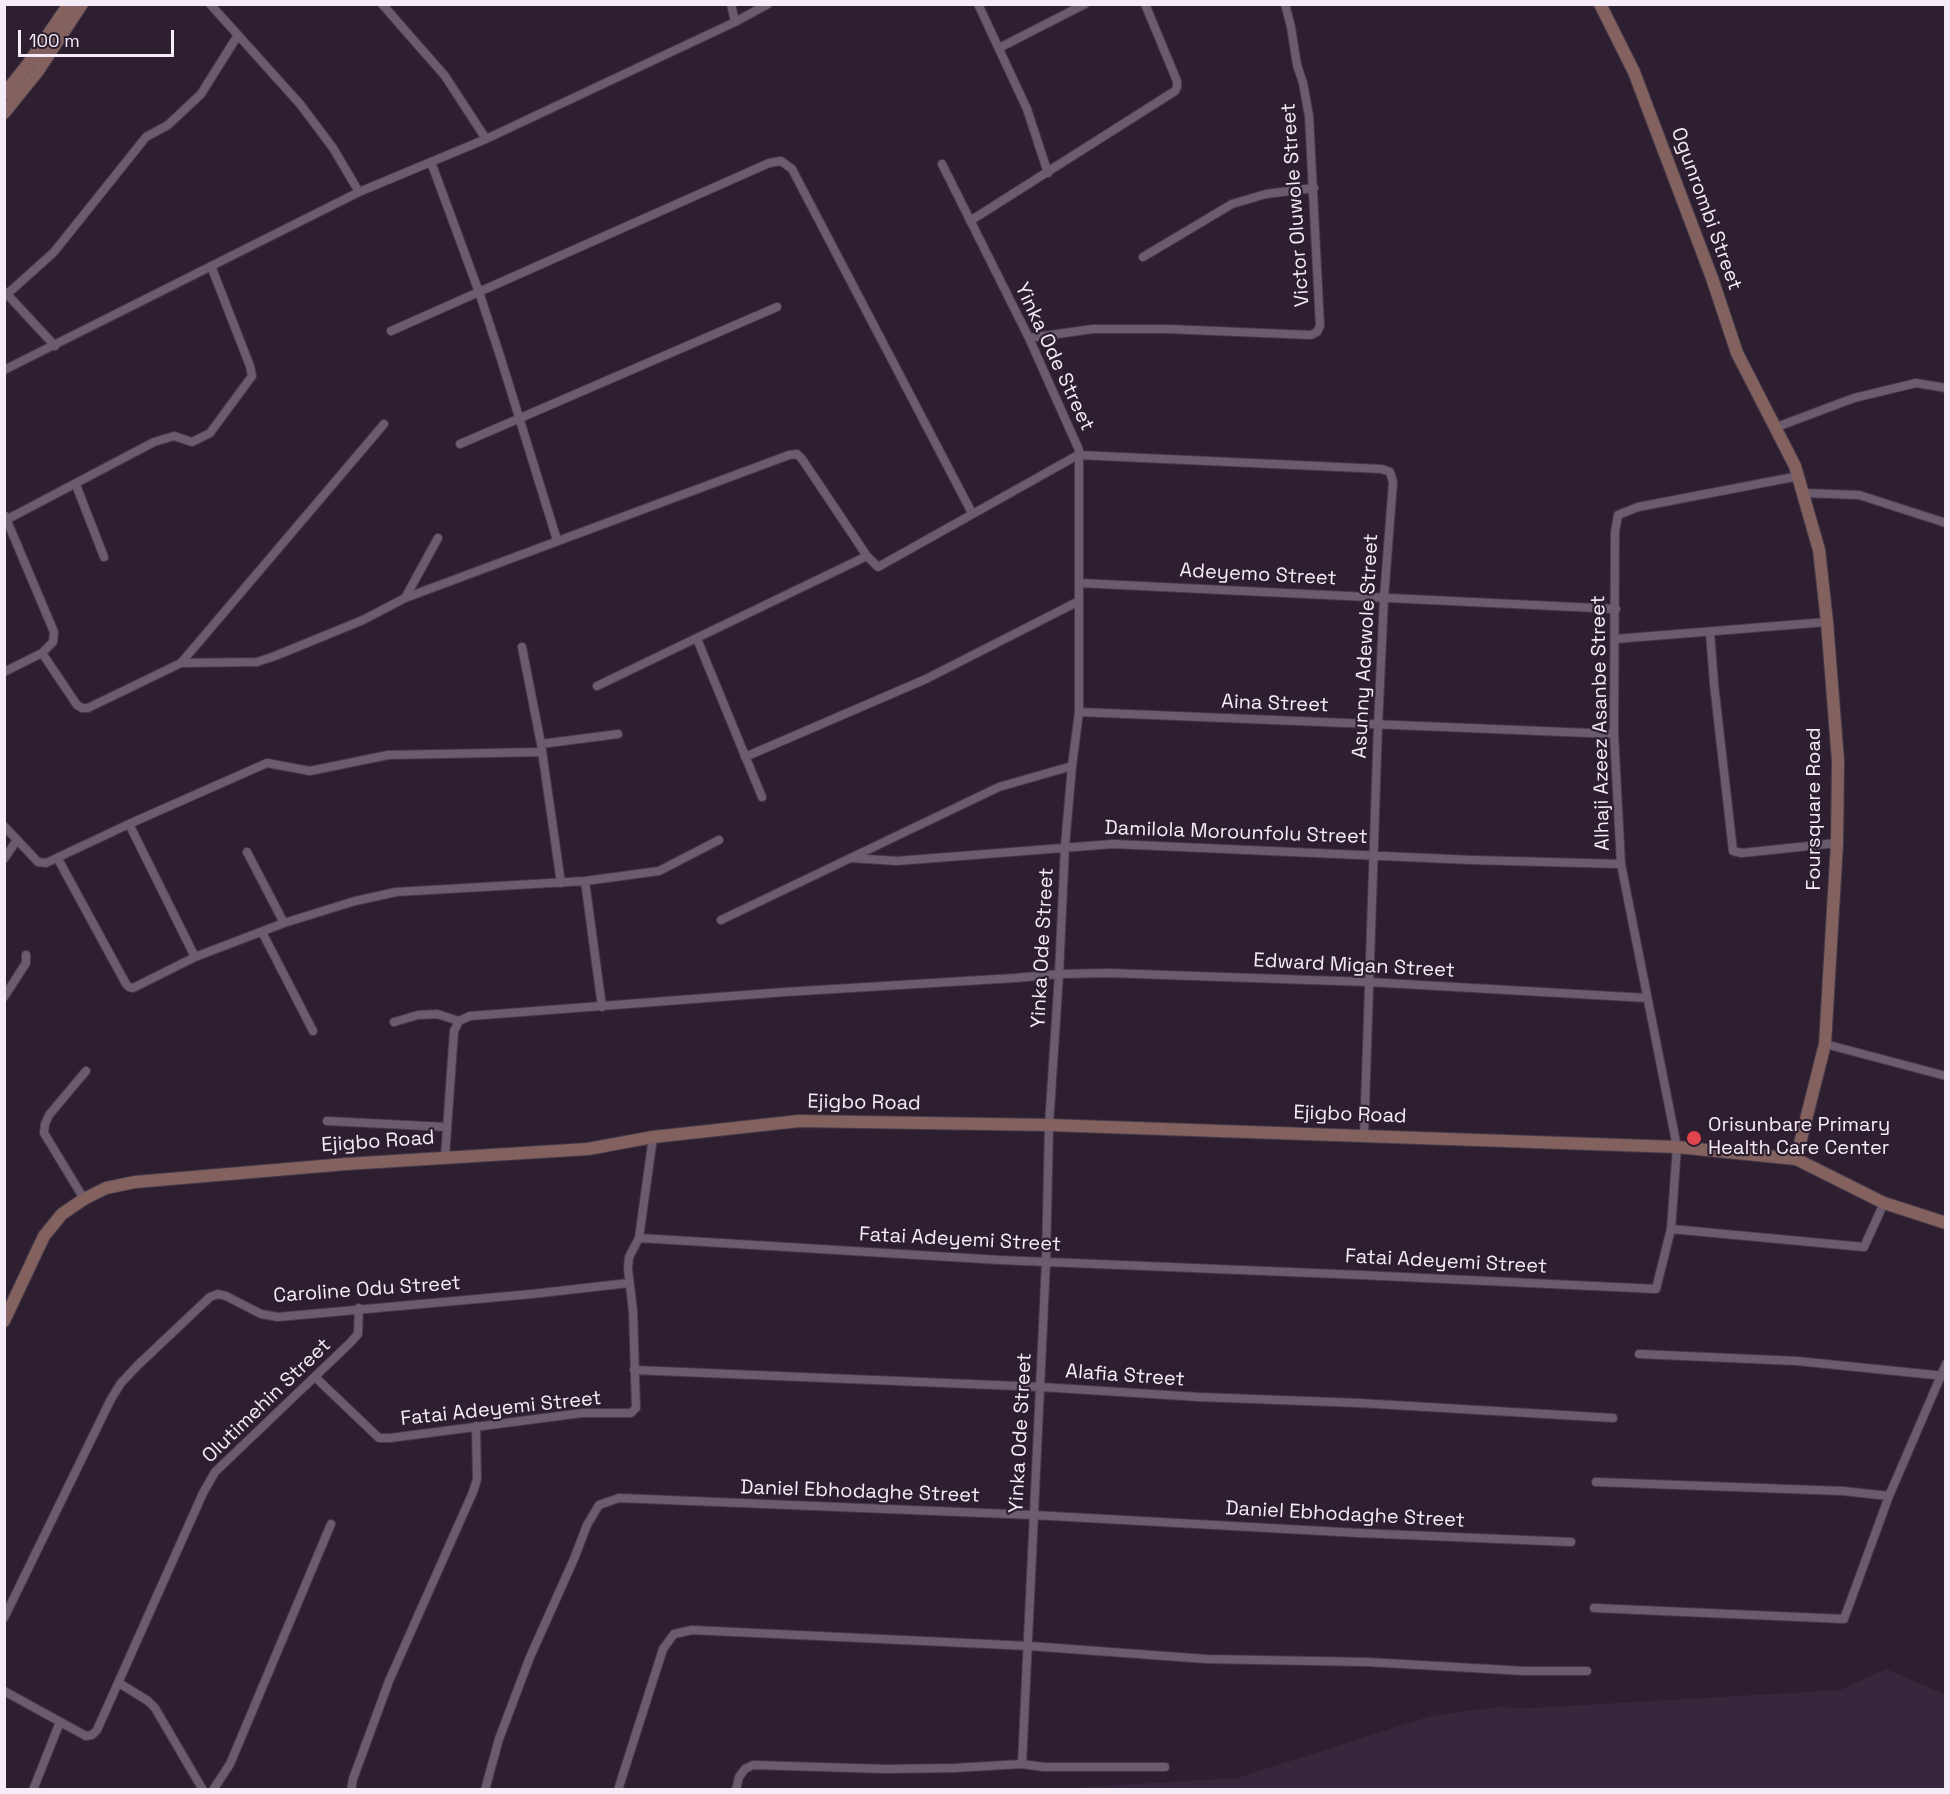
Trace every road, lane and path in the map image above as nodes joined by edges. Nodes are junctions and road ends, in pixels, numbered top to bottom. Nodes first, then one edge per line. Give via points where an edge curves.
1 (69, 4) edge
2 (82, 4) edge
3 (210, 4) edge
4 (382, 4) edge
5 (731, 4) edge
6 (768, 4) edge
7 (978, 4) edge
8 (1085, 4) edge
9 (1145, 4) edge
10 (1285, 4) edge
11 (1600, 4) edge
12 (735, 22) junction
13 (238, 35) junction
14 (999, 48) junction
15 (4, 94) edge
16 (4, 113) edge
17 (486, 139) junction
18 (431, 162) junction
19 (942, 164) dead end
20 (1048, 173) junction
21 (1314, 188) junction
22 (359, 192) junction
23 (970, 221) junction
24 (1143, 257) dead end
25 (211, 266) junction
26 (479, 292) junction
27 (6, 294) edge
28 (777, 307) dead end
29 (391, 331) dead end
30 (1029, 338) junction
31 (55, 345) junction
32 (4, 370) edge
33 (1946, 388) edge
34 (519, 419) junction
35 (384, 424) dead end
36 (1774, 428) junction
37 (460, 444) dead end
38 (1078, 455) junction
39 (1799, 476) junction
40 (76, 485) junction
41 (1803, 493) junction
42 (972, 513) junction
43 (5, 519) edge
44 (1946, 523) edge
45 (438, 538) dead end
46 (557, 540) junction
47 (867, 556) junction
48 (104, 557) dead end
49 (1079, 583) junction
50 (405, 598) junction
51 (1384, 598) junction
52 (1079, 601) junction
53 (1616, 609) junction
54 (1827, 622) junction
55 (1710, 632) junction
56 (697, 639) junction
57 (1615, 639) junction
58 (522, 647) dead end
59 (42, 653) junction
60 (181, 663) junction
61 (4, 672) edge
62 (597, 686) dead end
63 (1079, 712) junction
64 (1378, 725) junction
65 (618, 734) dead end
66 (1614, 734) junction
67 (541, 748) junction
68 (745, 757) junction
69 (1072, 766) junction
70 (762, 797) dead end
71 (129, 824) junction
72 (4, 826) edge
73 (17, 840) junction
74 (719, 840) dead end
75 (1838, 843) junction
76 (1065, 846) junction
77 (247, 852) dead end
78 (1372, 854) junction
79 (851, 858) junction
80 (4, 859) edge
81 (58, 859) junction
82 (1621, 864) junction
83 (585, 881) junction
84 (561, 883) junction
85 (721, 921) dead end
86 (284, 923) junction
87 (262, 932) junction
88 (26, 955) dead end
89 (195, 957) junction
90 (1059, 974) junction
91 (1368, 982) junction
92 (4, 998) edge
93 (1647, 998) junction
94 (602, 1007) junction
95 (459, 1021) junction
96 (394, 1022) dead end
97 (313, 1031) dead end
98 (1825, 1044) junction
99 (86, 1071) dead end
100 (1946, 1076) edge
101 (327, 1121) dead end
102 (1048, 1125) junction
103 (446, 1126) junction
104 (1364, 1135) junction
105 (653, 1137) junction
106 (1677, 1147) junction
107 (445, 1157) junction
108 (1796, 1159) junction
109 (84, 1199) junction
110 (1884, 1203) junction
111 (1946, 1223) edge
112 (1671, 1229) junction
113 (639, 1238) junction
114 (1046, 1262) junction
115 (629, 1283) junction
116 (360, 1308) junction
117 (4, 1321) edge
118 (1639, 1354) dead end
119 (1946, 1364) edge
120 (634, 1370) junction
121 (1943, 1375) edge
122 (315, 1377) junction
123 (1041, 1387) junction
124 (1613, 1418) dead end
125 (476, 1426) junction
126 (1596, 1482) dead end
127 (1889, 1496) junction
128 (1033, 1515) junction
129 (331, 1524) dead end
130 (1570, 1542) dead end
131 (1594, 1608) dead end
132 (4, 1618) edge
133 (1029, 1646) junction
134 (1587, 1671) dead end
135 (119, 1683) junction
136 (4, 1691) edge
137 (60, 1722) junction
138 (1022, 1764) junction
139 (1165, 1767) dead end
140 (33, 1790) edge
141 (202, 1790) edge
142 (213, 1790) edge
143 (351, 1790) edge
144 (485, 1790) edge
145 (618, 1790) edge
146 (736, 1790) edge

1 - 15 street
2 - 16 street via 38,71
3 - 13 street
4 - 17 street via 445,76
5 - 12 street
6 - 12 street
7 - 14 street
8 - 14 street
9 - 20 street via 1178,87
10 - 21 street, Victor Oluwole Street via 1309,116
11 - 36 street, Ogunrombi Street via 1634,72 1737,353
12 - 17 street
13 - 22 street via 300,104
13 - 27 street via 201,94 168,125 146,137 54,252
14 - 20 street via 1027,109
17 - 18 street
18 - 22 street
18 - 26 street
19 - 23 street, Yinka Ode Street
20 - 23 street
21 - 24 street via 1266,194 1233,204
21 - 30 street, Victor Oluwole Street via 1320,326 1317,332 1311,335 1093,329
22 - 25 street
23 - 30 street, Yinka Ode Street
25 - 31 street
25 - 40 street via 252,376 210,433 192,442 174,436 154,442
26 - 29 street
26 - 34 street
26 - 42 street via 769,163 781,162 792,169
27 - 31 street
28 - 34 street
30 - 38 street, Yinka Ode Street via 1077,444
31 - 32 street
33 - 36 street via 1916,383 1854,398
34 - 37 street
34 - 46 street
35 - 60 street
36 - 39 street, Foursquare Road
38 - 42 street
38 - 49 street, Yinka Ode Street
38 - 51 street, Asunny Adewole Street via 1390,472 1393,482
39 - 41 street, Foursquare Road
39 - 53 street, Alhaji Azeez Asanbe Street via 1618,514
40 - 43 street
40 - 48 street
41 - 44 street via 1859,495
41 - 54 street, Foursquare Road via 1819,550
42 - 47 street via 883,566 878,567
43 - 59 street via 54,632 53,642
45 - 50 street
46 - 47 street via 797,454
46 - 50 street
47 - 56 street
49 - 51 street, Adeyemo Street
49 - 52 street, Yinka Ode Street
50 - 60 street via 275,657 257,662
51 - 53 street, Adeyemo Street
51 - 64 street, Asunny Adewole Street
52 - 63 street, Yinka Ode Street
52 - 68 street via 926,679
53 - 57 street, Alhaji Azeez Asanbe Street
54 - 55 street
54 - 75 street, Foursquare Road via 1838,761
55 - 57 street
55 - 75 street via 1733,850 1742,853
56 - 62 street
56 - 68 street
57 - 66 street, Alhaji Azeez Asanbe Street
58 - 67 street
59 - 60 street via 82,708
59 - 61 street
63 - 64 street, Aina Street
63 - 69 street, Yinka Ode Street
64 - 66 street, Aina Street
64 - 78 street, Asunny Adewole Street
65 - 67 street
66 - 82 street, Alhaji Azeez Asanbe Street
67 - 71 street via 388,755 310,771 267,763
67 - 84 street
68 - 70 street
69 - 76 street, Yinka Ode Street
69 - 79 street via 999,787
71 - 81 street
71 - 89 street
72 - 73 street
73 - 80 street
73 - 81 street via 38,862
74 - 83 street via 663,869
75 - 98 street, Foursquare Road
76 - 78 street, Damilola Morounfolu Street via 1113,844
76 - 79 street, Damilola Morounfolu Street via 897,861
76 - 90 street, Yinka Ode Street
77 - 86 street
78 - 82 street, Damilola Morounfolu Street
78 - 91 street, Asunny Adewole Street
79 - 85 street
81 - 89 street via 129,987
82 - 93 street, Alhaji Azeez Asanbe Street
83 - 84 street
83 - 94 street
84 - 86 street via 396,892
86 - 87 street
87 - 89 street
87 - 97 street
88 - 92 street via 26,963
90 - 91 street, Edward Migan Street
90 - 94 street, Edward Migan Street
90 - 102 street, Yinka Ode Street
91 - 93 street, Edward Migan Street
91 - 104 street, Asunny Adewole Street
93 - 106 street, Alhaji Azeez Asanbe Street
94 - 95 street, Edward Migan Street via 470,1016
95 - 96 street via 437,1014
95 - 103 street via 454,1031
98 - 100 street
98 - 108 street, Foursquare Road
99 - 109 street via 50,1115 44,1133
101 - 103 street
102 - 104 street, Ejigbo Road
102 - 105 street, Ejigbo Road via 799,1121
102 - 114 street, Yinka Ode Street
103 - 107 street
104 - 106 street, Ejigbo Road
105 - 107 street, Ejigbo Road via 588,1149
105 - 113 street
106 - 108 street, Ejigbo Road
106 - 112 street, Fatai Adeyemi Street
107 - 109 street, Ejigbo Road via 135,1182 106,1188
108 - 110 street
109 - 117 street, Ejigbo Road via 62,1214 44,1236
110 - 111 street
110 - 112 street via 1864,1247
112 - 114 street, Fatai Adeyemi Street via 1656,1289
113 - 114 street, Fatai Adeyemi Street
113 - 115 street, Fatai Adeyemi Street via 629,1257
114 - 123 street, Yinka Ode Street
115 - 116 street, Caroline Odu Street
115 - 120 street, Fatai Adeyemi Street
116 - 122 street, Olutimehin Street via 358,1334
116 - 132 street, Caroline Odu Street via 278,1317 261,1314 226,1296 210,1296 121,1383
118 - 121 street via 1797,1361
119 - 121 street
120 - 123 street, Alafia Street
120 - 125 street, Fatai Adeyemi Street via 636,1408 631,1413 582,1413
121 - 127 street
122 - 125 street, Fatai Adeyemi Street via 379,1437
122 - 135 street, Olutimehin Street via 215,1472
123 - 124 street, Alafia Street
123 - 128 street, Yinka Ode Street
125 - 143 street via 477,1479 473,1492 389,1681
126 - 127 street
127 - 131 street via 1844,1619
128 - 130 street, Daniel Ebhodaghe Street
128 - 133 street, Yinka Ode Street
128 - 144 street, Daniel Ebhodaghe Street via 619,1498 599,1505 530,1657 499,1739
129 - 142 street via 230,1764
133 - 134 street via 1206,1659
133 - 138 street, Yinka Ode Street
133 - 145 street via 692,1630 674,1634 663,1649
135 - 137 street, Olutimehin Street via 92,1735 86,1736
135 - 141 street via 155,1708
136 - 137 street
137 - 140 street
138 - 139 street
138 - 146 street via 909,1769 753,1765 739,1777

